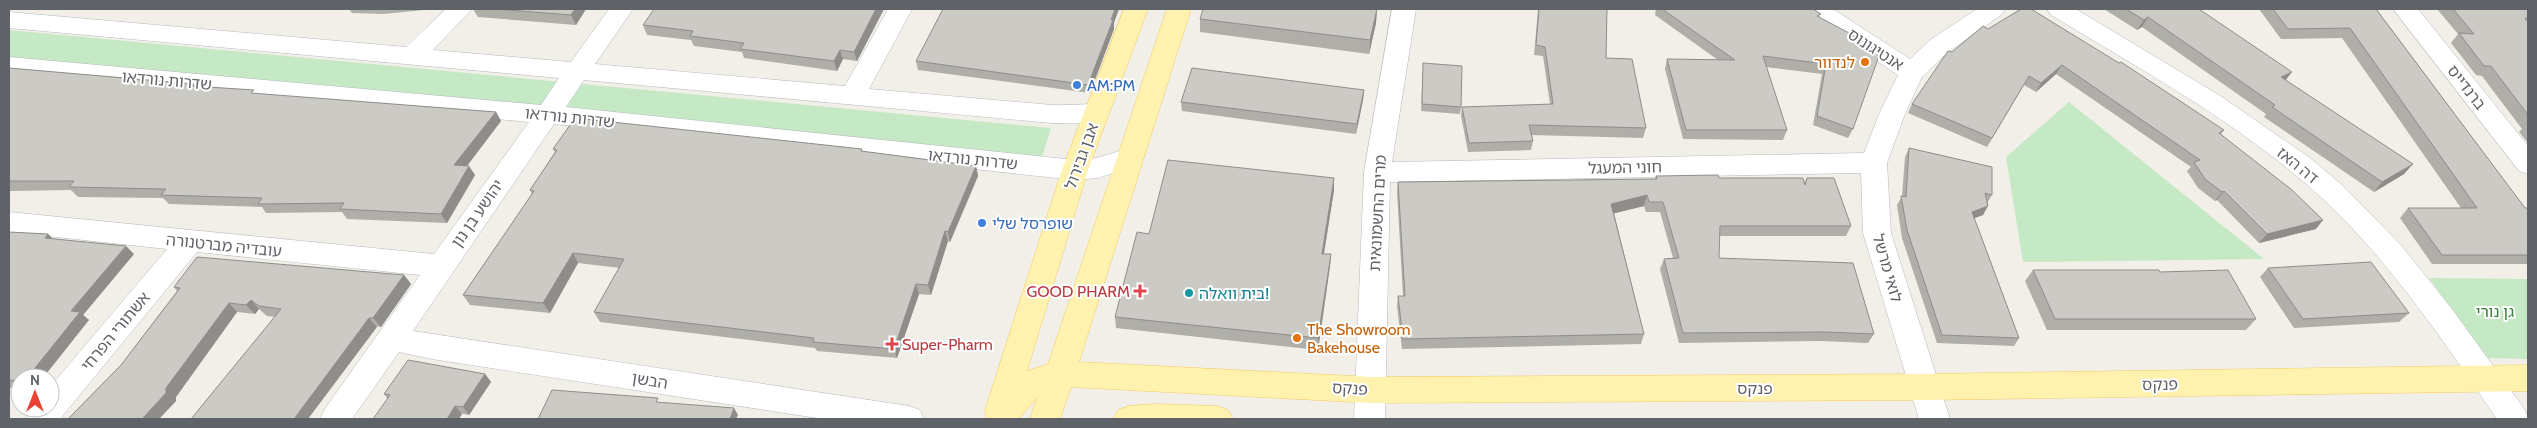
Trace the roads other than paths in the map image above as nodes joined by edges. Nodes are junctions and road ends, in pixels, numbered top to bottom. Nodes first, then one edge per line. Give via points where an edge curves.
1 (460, 9) edge
2 (621, 9) edge
3 (900, 9) edge
4 (1136, 9) edge
5 (1179, 9) edge
6 (1404, 9) edge
7 (1816, 9) edge
8 (1993, 9) edge
9 (2059, 9) edge
10 (2405, 9) edge
11 (9, 20) edge
12 (412, 56) junction
13 (11, 68) edge
14 (578, 70) junction
15 (1912, 72) junction
16 (852, 96) junction
17 (1097, 112) junction
18 (546, 115) junction
19 (1129, 158) junction
20 (1874, 162) junction
21 (2528, 164) edge
22 (1075, 170) junction
23 (1376, 172) junction
24 (9, 222) edge
25 (189, 242) junction
26 (440, 266) junction
27 (392, 338) junction
28 (1060, 374) junction
29 (2528, 378) edge
30 (2486, 379) junction
31 (1925, 388) junction
32 (1372, 390) junction
33 (773, 410) edge
34 (42, 419) edge
35 (335, 419) edge
36 (909, 419) edge
37 (997, 419) edge
38 (1002, 419) edge
39 (1045, 419) edge
40 (1130, 419) edge
41 (1217, 419) edge
42 (1369, 419) edge
43 (1935, 419) edge
44 (2514, 419) edge

1 - 12 street
2 - 14 street, יהושע בן נון
3 - 16 street
4 - 17 main road, אבן גבירול
5 - 19 main road
6 - 23 street, מרים החשמונאית
7 - 15 street, אנטיגונוס
8 - 15 street, לואי מרשל via 1939,46
9 - 30 street, דה האז via 2234,117 2302,166 2375,235 2422,290
10 - 21 street, ברנדייס
11 - 12 street
12 - 14 street
13 - 18 street, שדרות נורדאו
14 - 16 street
14 - 18 street, יהושע בן נון
15 - 20 street, לואי מרשל
16 - 17 street via 1052,114
17 - 22 main road, אבן גבירול
18 - 22 street, שדרות נורדאו
18 - 26 street, יהושע בן נון
19 - 22 street, שדרות נורדאו via 1098,168
19 - 28 main road
20 - 23 street, חוני המעגל
20 - 31 street, לואי מרשל via 1877,233
22 - 37 main road, אבן גבירול
23 - 32 street, מרים החשמונאית
24 - 25 street, עובדיה מברטנורה
25 - 26 street, עובדיה מברטנורה
25 - 34 street, אשתורי הפרחי
26 - 27 street, יהושע בן נון
27 - 33 street, הבשן
27 - 35 street, יהושע בן נון
28 - 32 main road, פנקס
28 - 38 main road, פנקס via 1034,380
28 - 39 main road
29 - 30 main road, פנקס
30 - 31 main road, פנקס
30 - 44 street, דה האז
31 - 32 main road, פנקס
31 - 43 street, לואי מרשל
32 - 42 street, מרים החשמונאית
33 - 36 street, הבשן
40 - 41 main road

